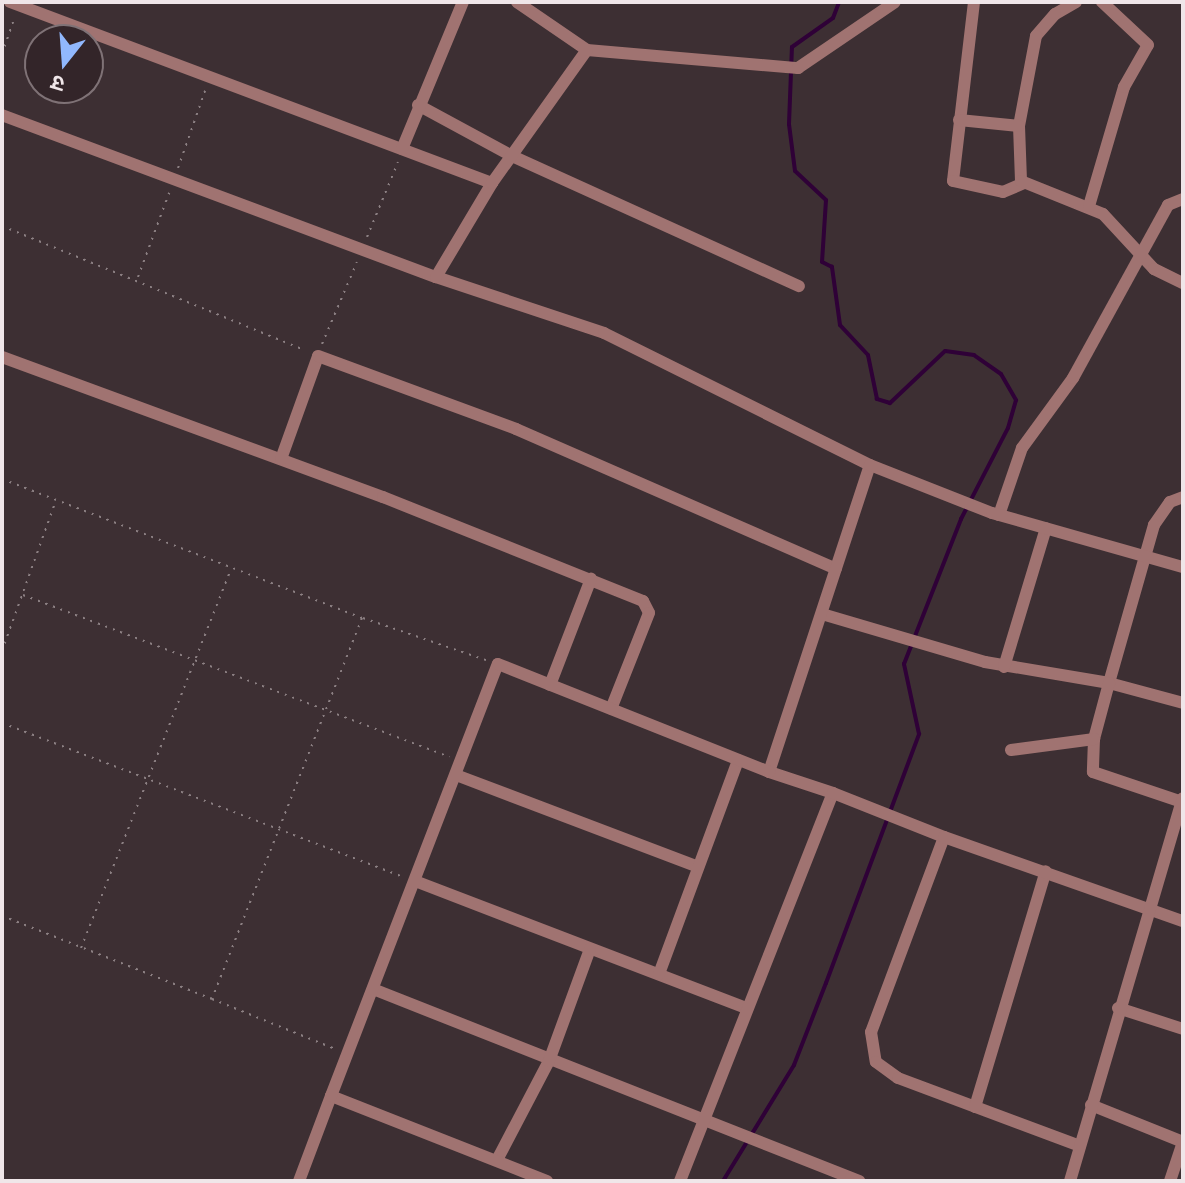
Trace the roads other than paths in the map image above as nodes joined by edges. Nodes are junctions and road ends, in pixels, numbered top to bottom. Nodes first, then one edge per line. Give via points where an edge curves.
1 (463, 2) edge
2 (517, 2) edge
3 (895, 2) edge
4 (974, 2) edge
5 (1076, 2) edge
6 (1102, 2) edge
7 (14, 4) edge
8 (587, 50) junction
9 (418, 105) junction
10 (2, 115) edge
11 (959, 120) junction
12 (1019, 126) junction
13 (402, 149) junction
14 (512, 156) junction
15 (492, 183) junction
16 (1022, 184) junction
17 (1183, 199) edge
18 (1089, 206) junction
19 (1140, 254) junction
20 (436, 277) junction
21 (1183, 283) edge
22 (799, 286) dead end
23 (2, 357) edge
24 (281, 459) junction
25 (870, 465) junction
26 (1183, 497) edge
27 (995, 514) junction
28 (1046, 528) junction
29 (1145, 556) junction
30 (1183, 567) edge
31 (836, 569) junction
32 (591, 579) junction
33 (822, 614) junction
34 (1004, 667) junction
35 (1109, 683) junction
36 (550, 685) junction
37 (1183, 703) edge
38 (611, 709) junction
39 (1094, 739) junction
40 (1011, 750) dead end
41 (738, 760) junction
42 (769, 772) junction
43 (456, 775) junction
44 (833, 793) junction
45 (1182, 805) edge
46 (944, 837) junction
47 (698, 867) junction
48 (1046, 871) junction
49 (415, 881) junction
50 (1150, 911) junction
51 (1183, 921) edge
52 (590, 949) junction
53 (659, 974) junction
54 (373, 989) junction
55 (746, 1008) junction
56 (1118, 1008) junction
57 (1183, 1029) edge
58 (549, 1061) junction
59 (331, 1096) junction
60 (1091, 1105) junction
61 (975, 1107) junction
62 (704, 1120) junction
63 (1183, 1142) edge
64 (1080, 1146) junction
65 (497, 1160) junction
66 (852, 1180) edge
67 (299, 1181) edge
68 (547, 1181) edge
69 (680, 1181) edge
70 (1070, 1181) edge
71 (1170, 1181) edge

1 - 9 street
2 - 8 street
3 - 8 street via 798,68
4 - 11 street
5 - 12 street via 1055,14 1036,36
6 - 18 street via 1148,45 1124,87
7 - 13 street
8 - 14 street
9 - 13 street
9 - 14 street
10 - 20 street
11 - 12 street
11 - 16 street via 953,183 1003,192
12 - 16 street
13 - 15 street
14 - 15 street
14 - 22 street
15 - 20 street
16 - 18 street
17 - 19 street via 1168,205
18 - 19 street via 1130,238
19 - 21 street via 1154,269
19 - 27 street via 1073,378 1022,448
20 - 25 street via 604,333
23 - 24 street
24 - 31 street via 318,356 516,429
24 - 32 street
25 - 27 street
25 - 31 street
26 - 29 street via 1160,512
27 - 28 street
28 - 29 street
28 - 34 street
29 - 30 street
29 - 35 street
31 - 33 street
32 - 36 street
32 - 38 street via 649,608
33 - 34 street
33 - 42 street
34 - 35 street
35 - 37 street
35 - 39 street
36 - 38 street
36 - 43 street via 498,664
38 - 41 street
39 - 40 street
39 - 45 street via 1093,772
41 - 42 street
41 - 47 street
42 - 44 street
43 - 47 street
43 - 49 street
44 - 46 street
44 - 55 street
45 - 50 street
46 - 48 street
46 - 61 street via 871,1032 872,1048 876,1062 898,1078
47 - 53 street
48 - 50 street
48 - 61 street
49 - 52 street
49 - 54 street
50 - 51 street
50 - 56 street
52 - 53 street
52 - 58 street
53 - 55 street
54 - 58 street
54 - 59 street
55 - 62 street
56 - 57 street
56 - 60 street
58 - 62 street
58 - 65 street
59 - 65 street
59 - 67 street
60 - 63 street
60 - 64 street
61 - 64 street
62 - 66 street
62 - 69 street
63 - 71 street
64 - 70 street
65 - 68 street

